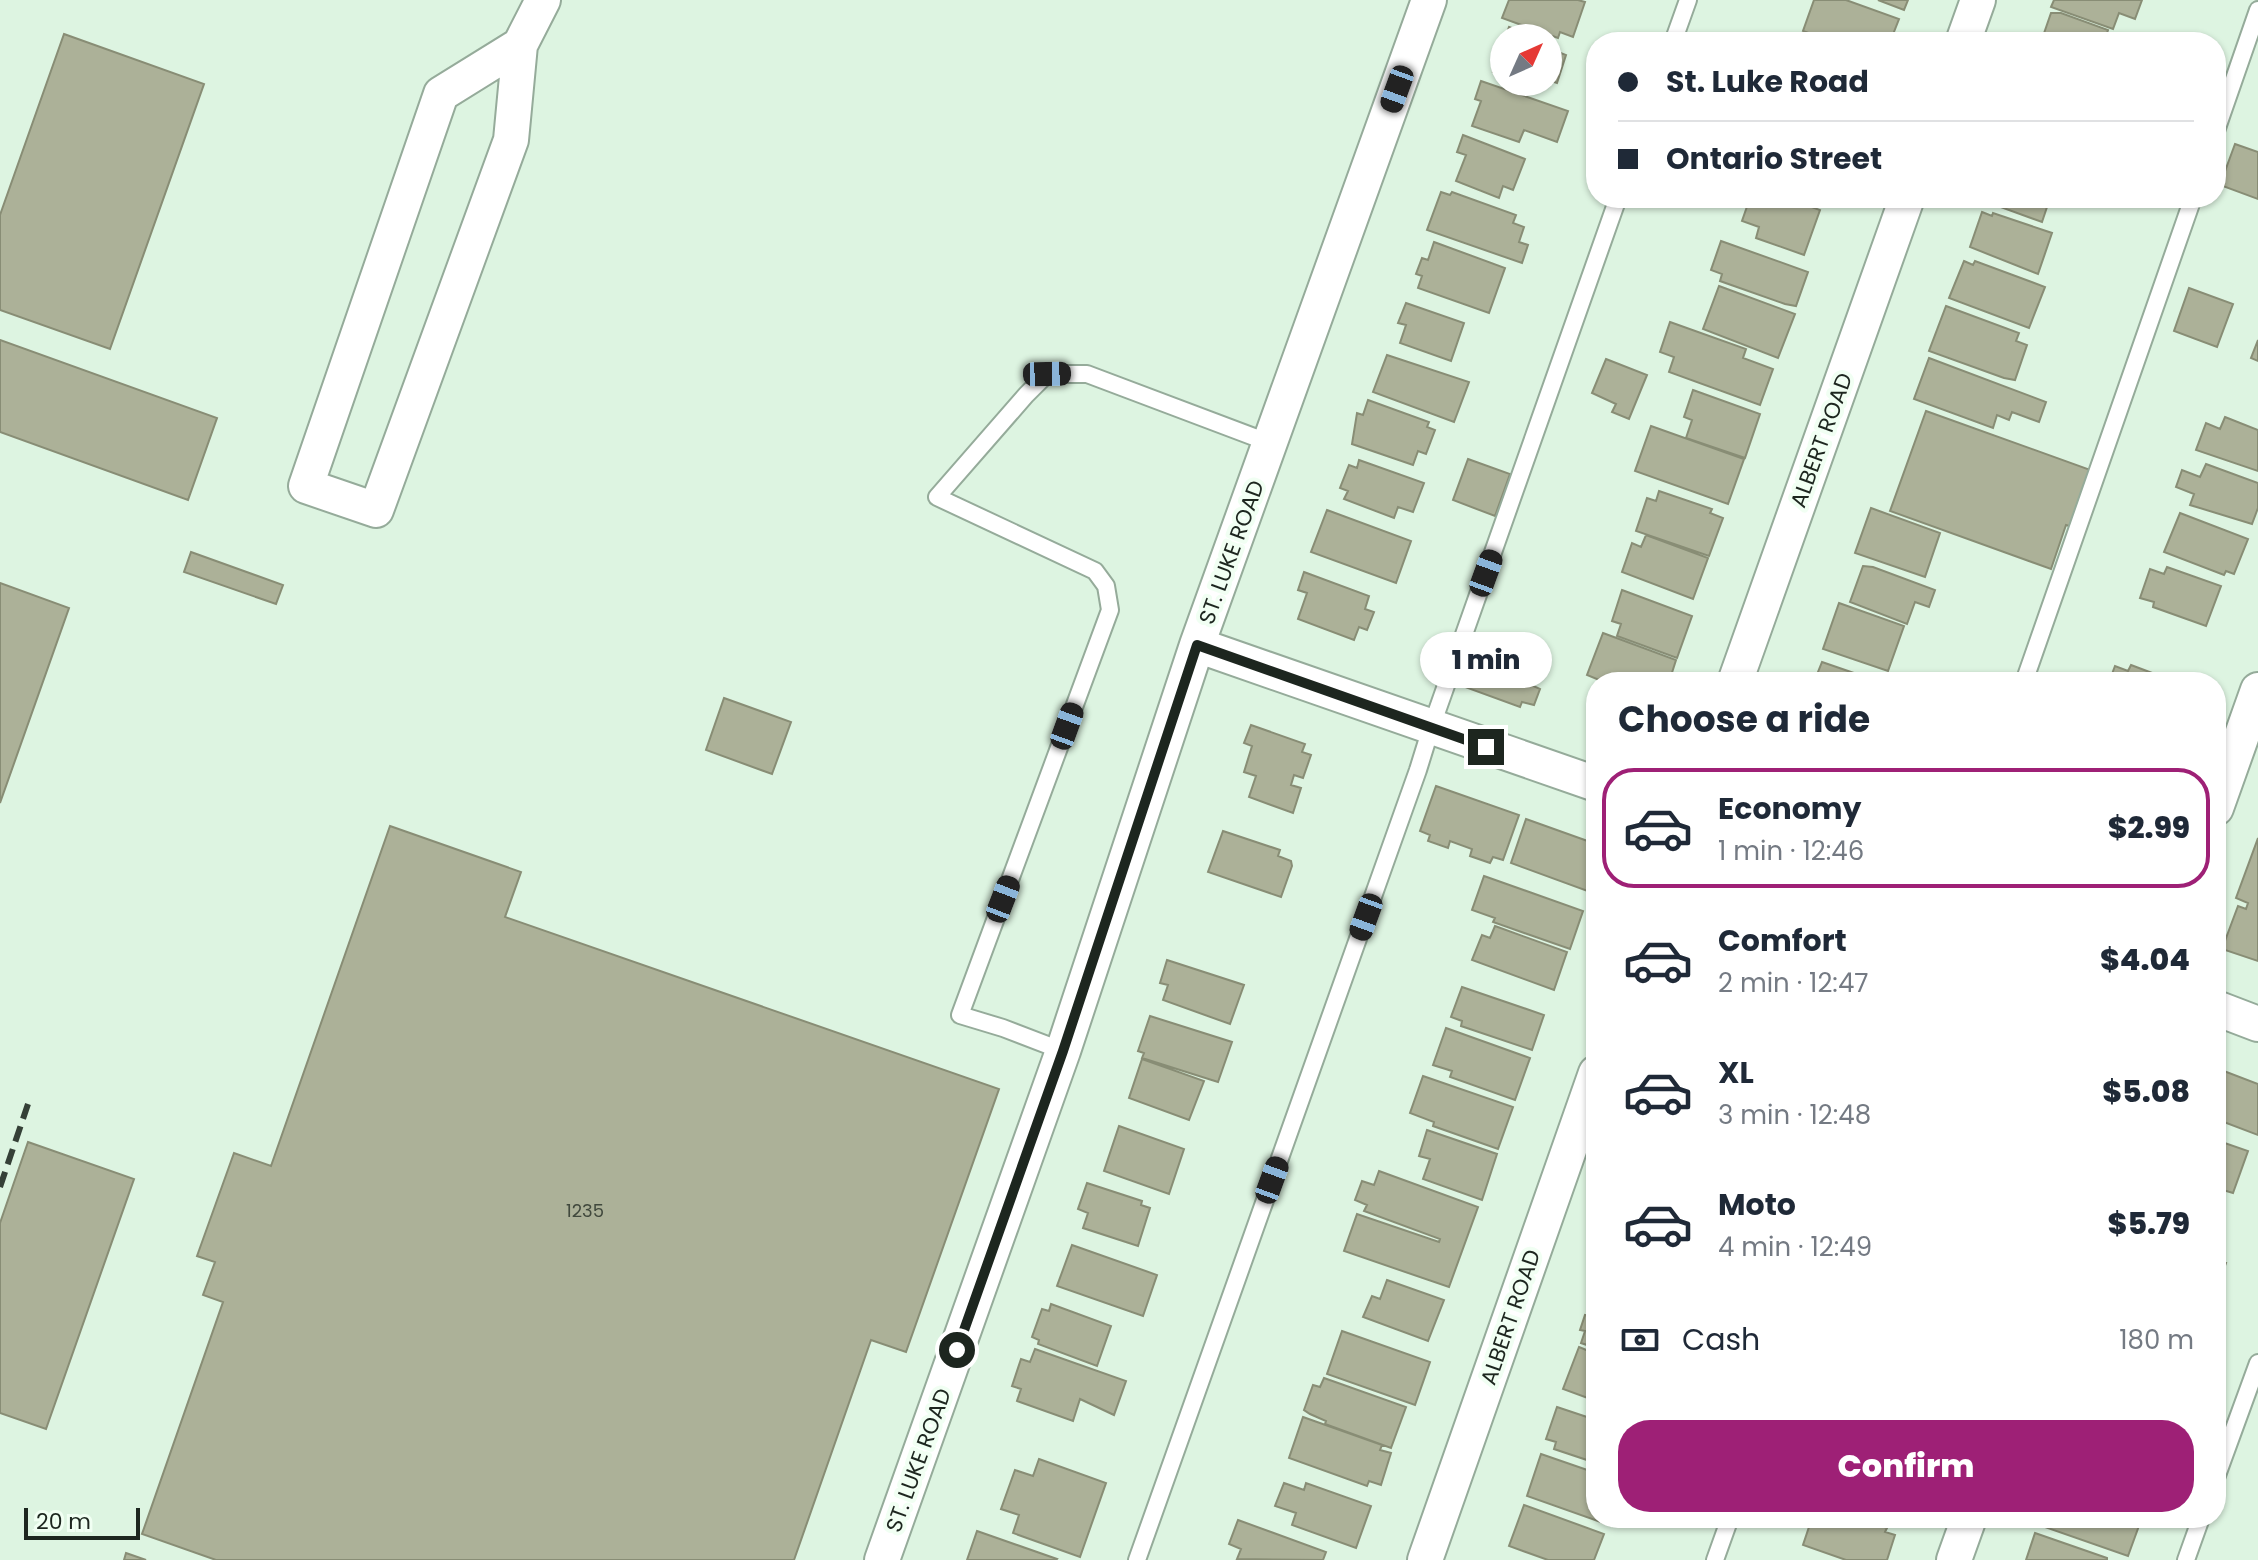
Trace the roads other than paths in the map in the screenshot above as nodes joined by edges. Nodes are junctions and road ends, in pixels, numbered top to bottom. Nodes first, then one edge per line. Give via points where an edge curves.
1 (543, 0) edge
2 (1429, 0) edge
3 (1688, 0) edge
4 (1978, 0) edge
5 (2258, 10) edge
6 (1677, 32) edge
7 (1967, 32) edge
8 (520, 45) junction
9 (2226, 102) edge
10 (1614, 208) edge
11 (1903, 208) edge
12 (2190, 208) edge
13 (1270, 443) junction
14 (1197, 645) junction
15 (1739, 672) edge
16 (2027, 672) edge
17 (2258, 690) edge
18 (1431, 728) junction
19 (2226, 780) edge
20 (1586, 781) edge
21 (2226, 1012) edge
22 (2258, 1024) edge
23 (1063, 1051) junction
24 (1586, 1101) edge
25 (2258, 1363) edge
26 (2226, 1451) edge
27 (1726, 1528) edge
28 (1965, 1528) edge
29 (2197, 1528) edge
30 (882, 1560) edge
31 (1137, 1560) edge
32 (1425, 1560) edge
33 (1715, 1560) edge
34 (1954, 1560) edge
35 (2186, 1560) edge

1 - 8 street
2 - 13 street, ST. LUKE ROAD
3 - 6 lane
4 - 7 street
5 - 9 lane
8 - 8 street via 511,140 376,510 306,486 441,94
10 - 18 lane
11 - 15 street, ALBERT ROAD
12 - 16 lane
13 - 14 street, ST. LUKE ROAD
13 - 23 lane via 1087,374 1047,374 937,497 1095,571 1106,586 1110,610 960,1015
14 - 18 street
14 - 23 street, ST. LUKE ROAD
17 - 19 street
18 - 20 street
18 - 31 lane
21 - 22 street
23 - 30 street, ST. LUKE ROAD
24 - 32 street, ALBERT ROAD
25 - 26 lane
27 - 33 lane
28 - 34 street
29 - 35 lane

